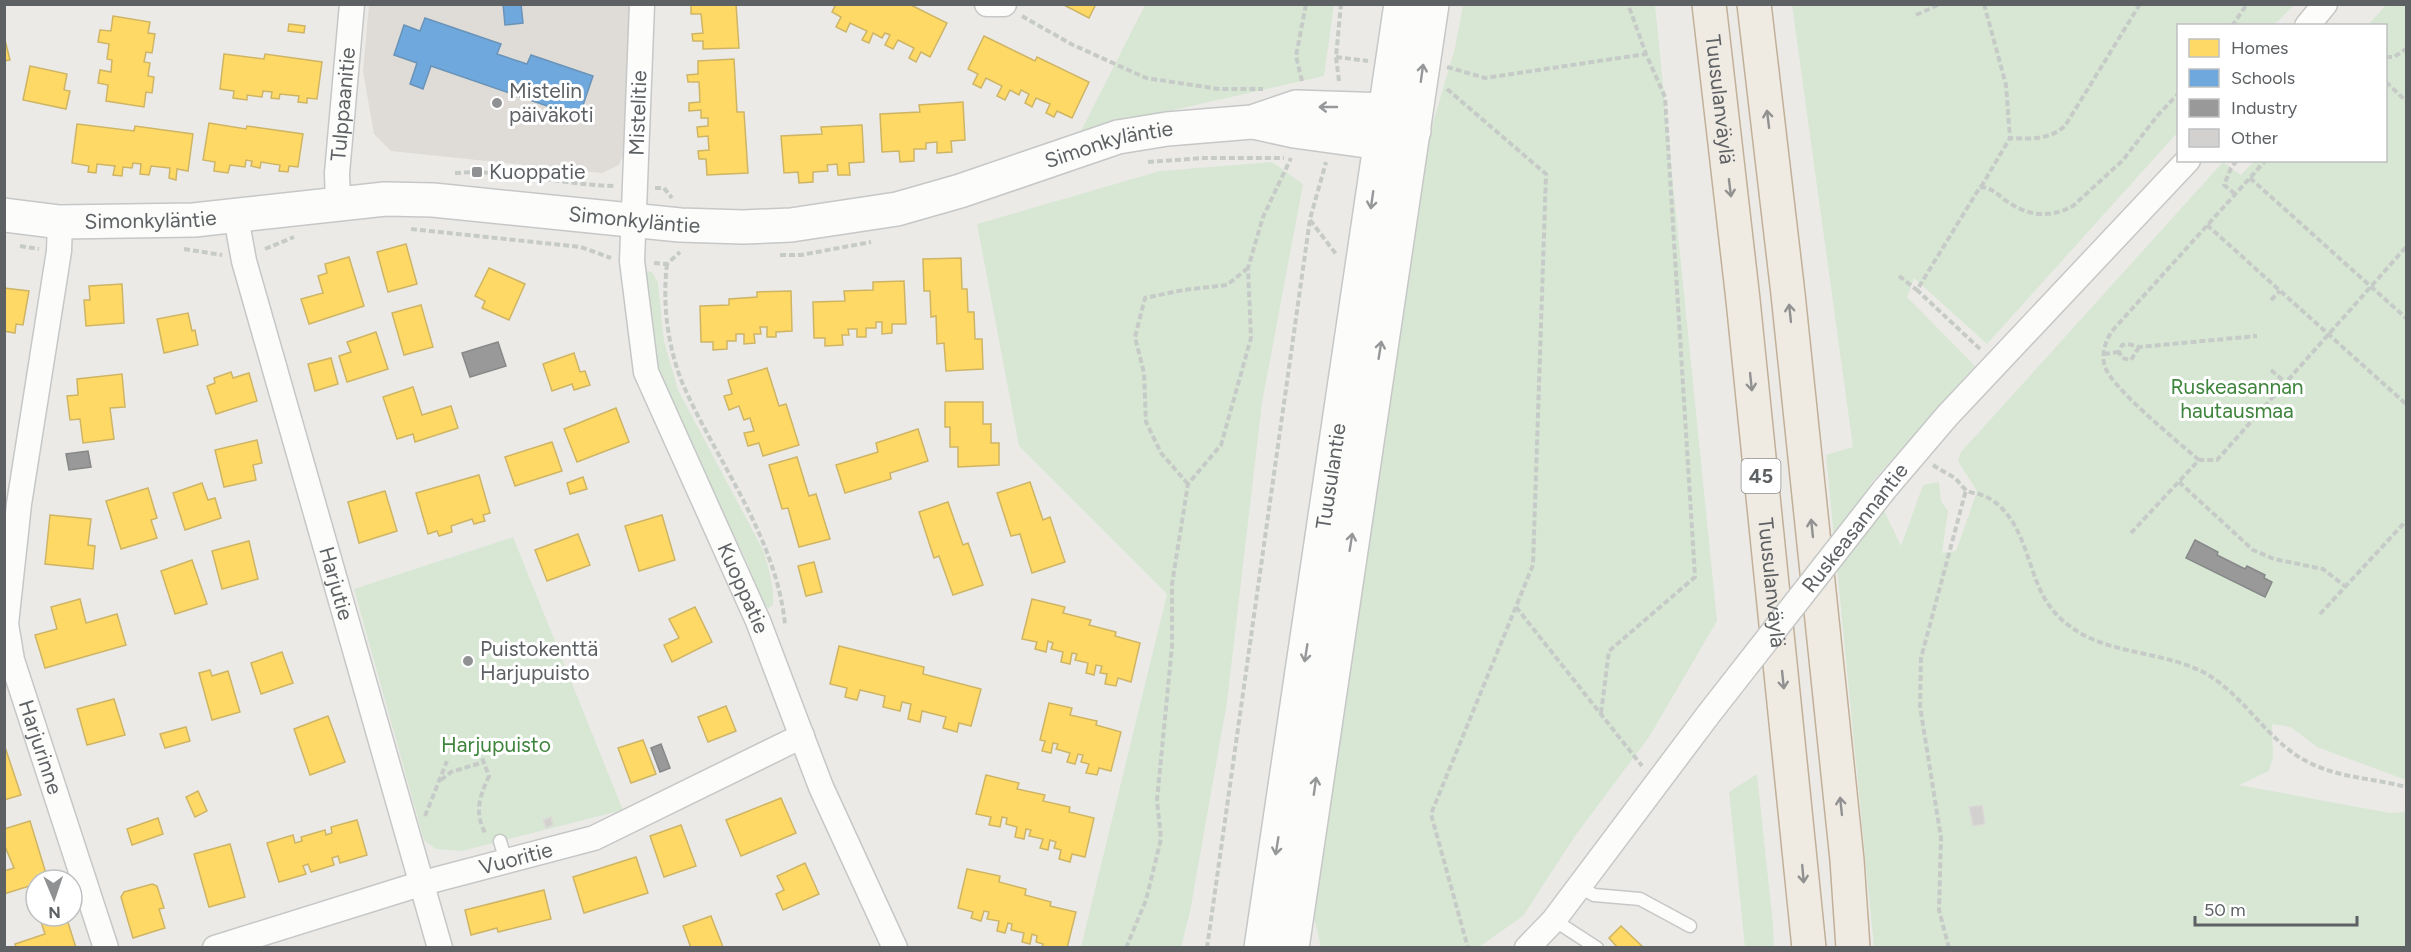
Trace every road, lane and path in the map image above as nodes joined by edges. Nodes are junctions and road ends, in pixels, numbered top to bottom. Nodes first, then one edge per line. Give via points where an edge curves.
1 (352, 4) edge
2 (642, 4) edge
3 (987, 4) edge
4 (1306, 4) edge
5 (1341, 4) edge
6 (1401, 4) edge
7 (1432, 4) edge
8 (1628, 4) edge
9 (1709, 4) edge
10 (1755, 4) edge
11 (1940, 4) edge
12 (1984, 4) edge
13 (2140, 4) edge
14 (2325, 4) edge
15 (1004, 5) edge
16 (2247, 5) edge
17 (1916, 15) dead end
18 (2233, 24) edge
19 (2309, 24) edge
20 (2406, 49) edge
21 (1646, 54) junction
22 (2387, 57) edge
23 (1423, 69) junction
24 (2387, 84) edge
25 (1304, 87) dead end
26 (1274, 89) dead end
27 (2177, 95) edge
28 (2406, 101) edge
29 (1387, 110) junction
30 (1339, 122) junction
31 (1414, 130) junction
32 (2010, 138) junction
33 (1381, 142) junction
34 (1292, 158) dead end
35 (2186, 162) edge
36 (2236, 162) edge
37 (2264, 162) edge
38 (2250, 178) junction
39 (635, 186) junction
40 (1980, 187) junction
41 (2235, 194) junction
42 (675, 201) dead end
43 (338, 203) junction
44 (4, 214) edge
45 (236, 217) junction
46 (1310, 219) junction
47 (633, 220) junction
48 (60, 222) junction
49 (2207, 225) junction
50 (2406, 247) edge
51 (1338, 263) dead end
52 (667, 264) dead end
53 (1248, 268) junction
54 (1899, 276) dead end
55 (2371, 286) junction
56 (1917, 290) junction
57 (2280, 291) junction
58 (2271, 300) dead end
59 (2406, 318) edge
60 (2328, 334) junction
61 (2257, 336) dead end
62 (2139, 347) junction
63 (2118, 352) junction
64 (2104, 354) junction
65 (1997, 364) junction
66 (2271, 370) dead end
67 (2285, 382) junction
68 (2406, 404) edge
69 (1915, 452) junction
70 (2199, 460) junction
71 (2179, 482) junction
72 (1188, 484) junction
73 (1966, 490) junction
74 (12, 506) edge
75 (2406, 521) edge
76 (2131, 533) dead end
77 (2346, 587) junction
78 (1516, 607) junction
79 (2320, 614) dead end
80 (785, 625) dead end
81 (1600, 713) junction
82 (802, 735) junction
83 (480, 750) dead end
84 (447, 761) dead end
85 (484, 762) junction
86 (439, 782) junction
87 (1656, 783) junction
88 (2406, 787) edge
89 (412, 845) junction
90 (503, 851) junction
91 (423, 883) junction
92 (1578, 886) junction
93 (1554, 920) junction
94 (1690, 926) dead end
95 (106, 948) edge
96 (215, 948) edge
97 (440, 948) edge
98 (895, 948) edge
99 (1126, 948) edge
100 (1207, 948) edge
101 (1261, 948) edge
102 (1292, 948) edge
103 (1468, 948) edge
104 (1527, 948) edge
105 (1597, 948) edge
106 (1809, 948) edge
107 (1853, 948) edge
108 (1949, 948) edge

1 - 43 street, Tulppaanitie via 337,173
2 - 39 street, Mistelitie
3 - 15 street
4 - 25 path via 1296,56
5 - 30 path via 1336,57
6 - 29 main road, Tuusulantie
7 - 23 main road, Tuusulantie
8 - 21 path
9 -> 106 highway, Tuusulanväylä / 45
107 -> 10 highway, 45 via 1847,860
11 - 17 path
12 - 32 path via 2006,85
13 - 32 path via 2065,126 2048,136
14 - 19 street
15 - 26 path via 1071,44 1146,78 1219,89
16 - 18 path
20 - 22 path
21 - 23 path via 1485,78 1443,66
21 - 81 path via 1665,97 1695,577 1609,651
31 -> 23 main road, Tuusulantie
23 - 78 path via 1546,174 1533,565
24 - 28 path
27 - 40 path via 2124,160 2063,212 2032,214
29 - 30 main road, Simonkyläntie
29 - 31 main road
29 - 33 main road, Tuusulantie
30 - 33 main road, Simonkyläntie
30 - 46 path via 1335,154 1324,163
30 - 47 main road, Simonkyläntie via 1296,107 1252,122 1118,137 897,210 844,219 743,227
31 - 33 main road, Simonkyläntie
102 -> 31 main road, Tuusulantie
32 - 40 path
33 -> 101 main road, Tuusulantie
34 - 53 path via 1263,217
35 - 65 street, Ruskeasannantie
36 - 41 path via 2224,185
37 - 38 path
38 - 41 path
38 - 55 path
39 - 42 path via 664,188
39 - 47 street, Mistelitie
40 - 56 path
41 - 49 path
43 - 45 main road, Simonkyläntie
43 - 47 main road, Simonkyläntie via 433,200
44 - 48 main road, Simonkyläntie
45 - 48 main road, Simonkyläntie
45 - 89 street, Harjutie via 251,284
46 - 51 path via 1336,252
46 - 100 path
47 - 82 street, Kuoppatie via 632,261 646,372 758,621
48 - 74 street, Harjurinne via 59,251
49 - 57 path
49 - 64 path via 2112,331 2104,344
50 - 55 path
52 - 80 path via 665,309 684,388 771,558
53 - 72 path via 1251,338 1221,445
53 - 72 path via 1227,285 1145,298 1135,337 1144,373 1146,422 1161,453
54 - 56 path
55 - 59 path
55 - 60 path
56 - 65 path
57 - 58 path
57 - 60 path
60 - 67 path
60 - 68 path
61 - 62 path
62 - 63 path via 2124,344
62 - 63 path via 2131,360 2122,358
63 - 64 path
64 - 70 path via 2106,368 2124,392
65 - 69 street, Ruskeasannantie
66 - 67 path
67 - 70 path via 2217,460
69 - 73 path
69 - 87 street, Ruskeasannantie, bridge
70 - 71 path
71 - 76 path
71 - 77 path via 2253,550 2284,562 2317,566
72 - 99 path via 1172,584 1172,646 1157,800 1161,839 1146,900
73 - 88 path via 1992,499 2003,509 2020,537 2044,596 2071,627 2108,646 2166,658 2204,673 2305,761 2328,771
73 - 108 path via 1921,658 1920,706 1941,838 1939,910
74 - 95 street, Harjurinne via 6,624 12,660
75 - 77 path
77 - 79 path
78 - 81 path
78 - 103 path via 1431,814
81 - 87 path
82 - 90 street, Vuoritie via 594,838
82 - 98 street, Kuoppatie via 821,787
83 - 85 path
84 - 86 path
85 - 86 path via 451,772
85 - 90 path via 489,776 478,799 481,824 485,835
86 - 89 path
87 - 92 street, Ruskeasannantie
89 - 91 street, Harjutie
90 - 91 street, Vuoritie
91 - 96 street, Vuoritie
91 - 97 street, Harjutie
92 - 93 street, Ruskeasannantie
92 - 94 lane via 1594,895 1640,899
93 - 104 street, Ruskeasannantie
93 - 105 lane

